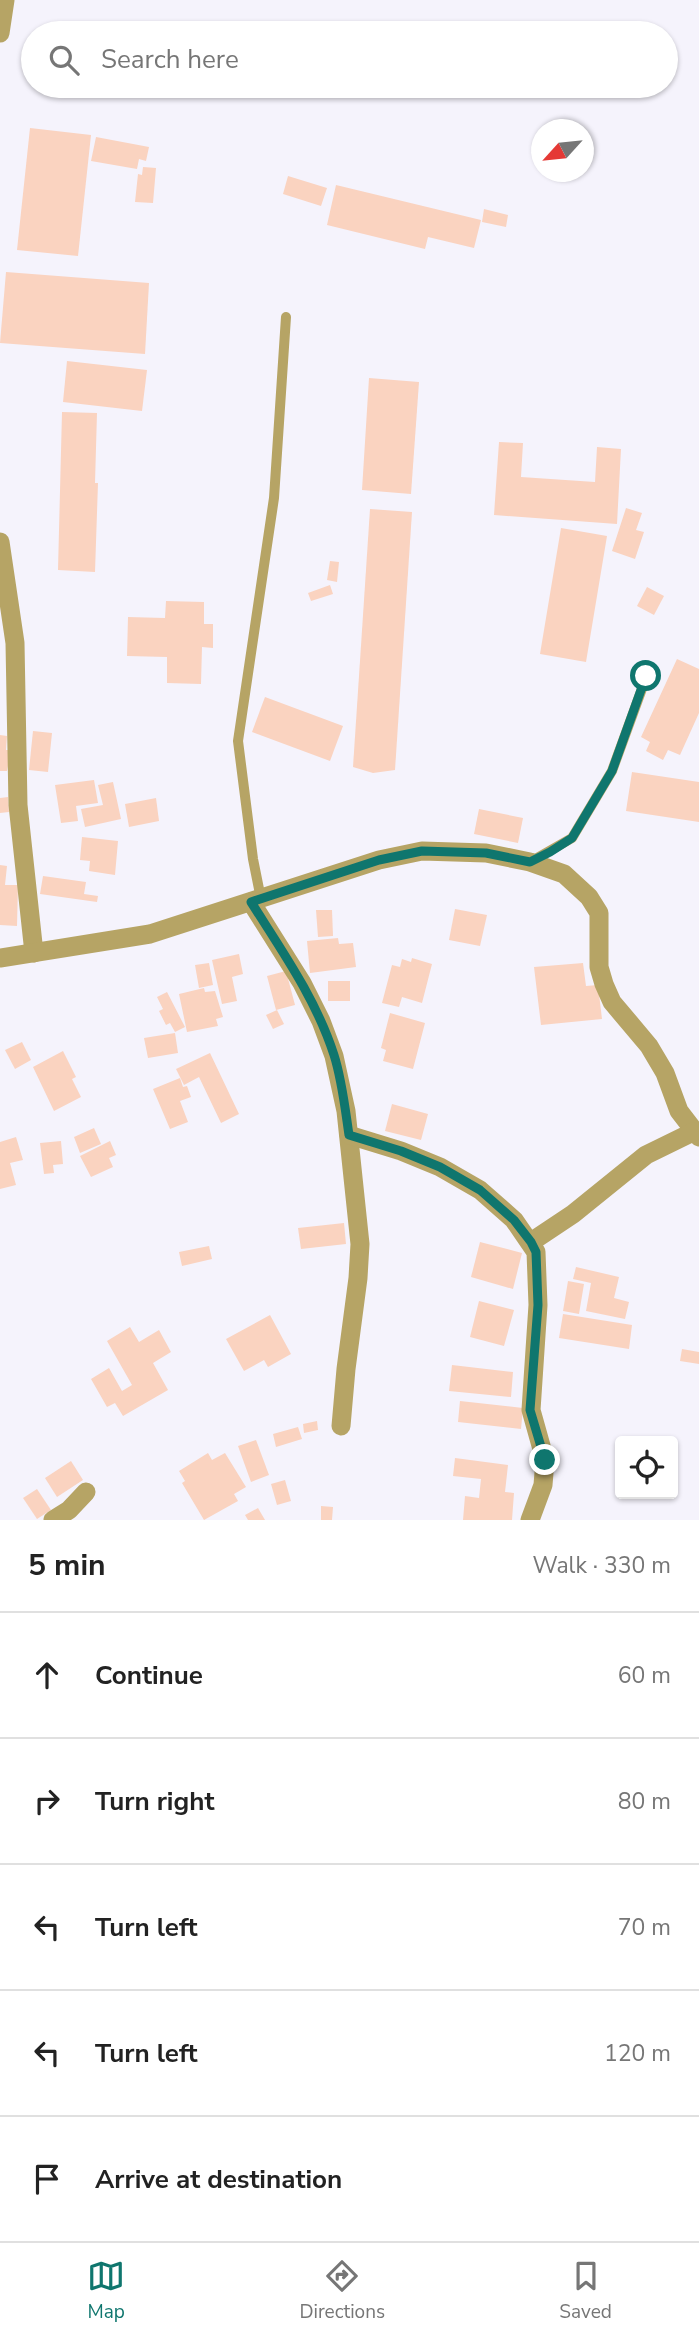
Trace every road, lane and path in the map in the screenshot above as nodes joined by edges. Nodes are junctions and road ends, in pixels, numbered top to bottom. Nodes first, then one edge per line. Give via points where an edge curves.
1 (5, 0) edge
2 (0, 33) edge
3 (286, 317) dead end
4 (0, 542) edge
5 (646, 676) dead end
6 (530, 862) junction
7 (256, 900) junction
8 (34, 953) junction
9 (0, 958) edge
10 (696, 1134) edge
11 (349, 1135) junction
12 (531, 1242) junction
13 (341, 1426) dead end
14 (86, 1492) dead end
15 (53, 1520) edge
16 (530, 1520) edge

1 - 2 street
3 - 7 lane via 274,498 238,741
4 - 8 street via 15,643 18,805
5 - 6 lane via 612,771 572,838
6 - 7 street via 486,853 422,851 379,860
6 - 10 street via 564,874 589,897 599,914 599,967 612,1002 649,1046 679,1111
7 - 8 street via 150,934
7 - 11 street via 321,1021 334,1056
8 - 9 street
10 - 12 street via 646,1156
11 - 12 street via 440,1167 480,1190
11 - 13 street via 360,1244
12 - 16 street via 536,1252 538,1305 530,1410 545,1460 543,1485
14 - 15 street

